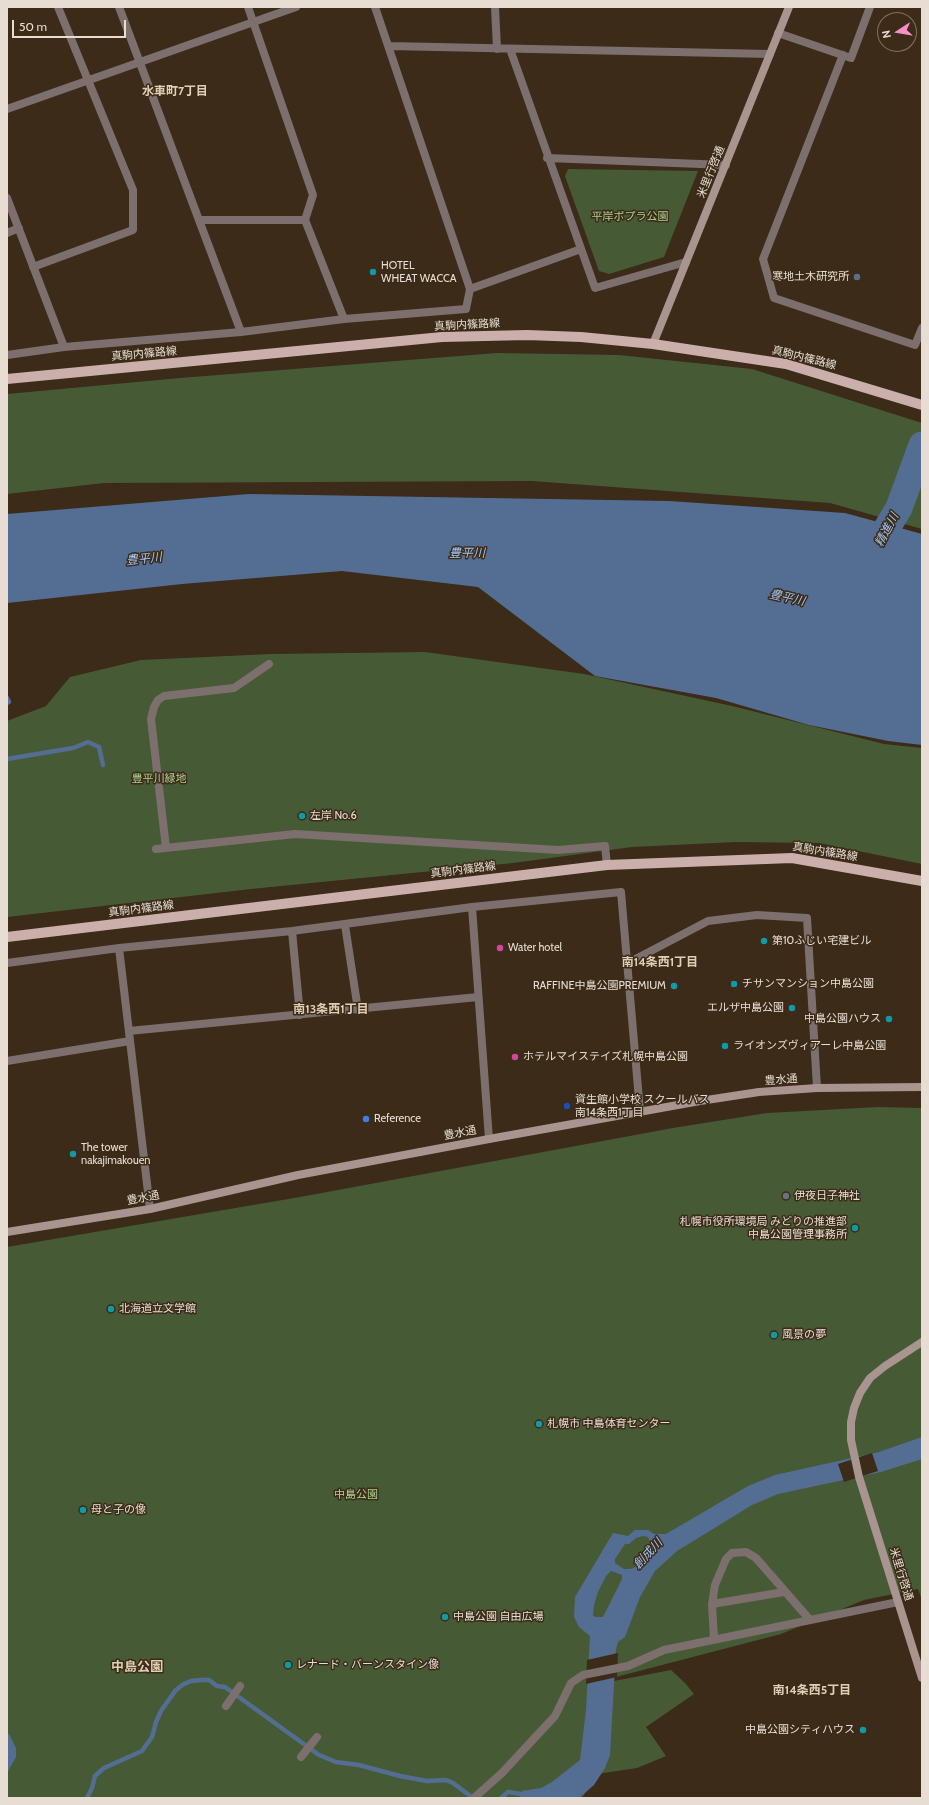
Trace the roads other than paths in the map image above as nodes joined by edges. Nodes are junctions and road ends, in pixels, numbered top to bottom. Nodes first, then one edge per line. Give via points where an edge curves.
1 (58, 7) edge
2 (119, 7) edge
3 (248, 7) edge
4 (296, 7) edge
5 (375, 7) edge
6 (495, 7) edge
7 (789, 7) edge
8 (870, 7) edge
9 (253, 22) junction
10 (778, 33) junction
11 (389, 46) junction
12 (497, 48) junction
13 (510, 49) junction
14 (770, 54) junction
15 (843, 55) junction
16 (139, 61) junction
17 (87, 80) junction
18 (7, 109) edge
19 (547, 158) junction
20 (726, 164) junction
21 (7, 198) edge
22 (199, 220) junction
23 (305, 220) junction
24 (19, 228) junction
25 (7, 233) edge
26 (581, 249) junction
27 (686, 262) junction
28 (33, 267) junction
29 (470, 289) junction
30 (344, 319) junction
31 (922, 328) edge
32 (241, 332) junction
33 (653, 344) junction
34 (64, 347) junction
35 (7, 355) edge
36 (7, 379) edge
37 (922, 405) edge
38 (268, 664) dead end
39 (166, 848) junction
40 (156, 849) dead end
41 (608, 865) junction
42 (922, 881) edge
43 (472, 907) junction
44 (344, 925) junction
45 (292, 931) junction
46 (7, 937) edge
47 (119, 948) junction
48 (7, 963) edge
49 (628, 963) junction
50 (478, 998) junction
51 (358, 1010) junction
52 (300, 1015) junction
53 (129, 1031) junction
54 (130, 1041) junction
55 (7, 1061) edge
56 (922, 1087) edge
57 (817, 1088) junction
58 (640, 1111) junction
59 (489, 1139) junction
60 (150, 1209) junction
61 (7, 1232) edge
62 (922, 1342) edge
63 (784, 1592) junction
64 (898, 1602) junction
65 (712, 1604) junction
66 (810, 1620) junction
67 (714, 1639) junction
68 (922, 1678) edge
69 (240, 1686) dead end
70 (226, 1706) dead end
71 (317, 1737) dead end
72 (302, 1757) dead end
73 (475, 1797) edge

1 - 17 street
2 - 16 street
3 - 9 street
4 - 9 street
5 - 11 street
6 - 12 street
7 - 10 street, 米里行啓通
8 - 15 street via 851,58
9 - 16 street
9 - 23 street via 313,195
10 - 14 street, 米里行啓通
10 - 15 street
11 - 12 street
11 - 29 street
12 - 13 street
13 - 14 street
13 - 19 street
14 - 20 street, 米里行啓通
15 - 31 street via 763,260 774,298 915,345
16 - 17 street
16 - 22 street
17 - 18 street
17 - 28 street via 133,190 133,230
19 - 20 street
19 - 26 street
20 - 27 street, 米里行啓通
21 - 24 street
22 - 23 street
22 - 32 street
23 - 30 street
24 - 25 street
24 - 28 street
26 - 27 street via 595,288
26 - 29 street
27 - 33 street, 米里行啓通
28 - 34 street
29 - 30 street via 466,309
30 - 32 street
32 - 34 street
33 - 36 main road, 真駒内篠路線 via 581,337 478,335
33 - 37 main road, 真駒内篠路線 via 786,364
34 - 35 street
38 - 39 street via 234,688 164,696 154,707 151,719
39 - 40 street
39 - 41 street via 295,834 558,850 605,846
41 - 42 main road, 真駒内篠路線 via 792,858
41 - 46 main road, 真駒内篠路線
43 - 44 street
43 - 49 street via 621,892
43 - 50 street
44 - 45 street
44 - 51 street
45 - 47 street
45 - 52 street
47 - 48 street
47 - 53 street
49 - 57 street via 708,922 757,915 807,918
49 - 58 street
50 - 51 street
50 - 59 street
51 - 52 street
52 - 53 street
53 - 54 street
54 - 55 street
54 - 60 street
56 - 57 street, 豊水通
57 - 58 street, 豊水通 via 759,1092
58 - 59 street, 豊水通
59 - 60 street, 豊水通 via 298,1175
60 - 61 street, 豊水通
62 - 64 street, 米里行啓通 via 870,1378 860,1392 850,1422 854,1459
63 - 65 street
63 - 65 street via 756,1558 740,1551 732,1553 726,1559 714,1585
63 - 66 street
64 - 66 street
64 - 68 street, 米里行啓通
65 - 67 street
66 - 67 street
67 - 73 street via 664,1650 628,1666 583,1675 571,1683 555,1716 502,1773
69 - 70 street
71 - 72 street

